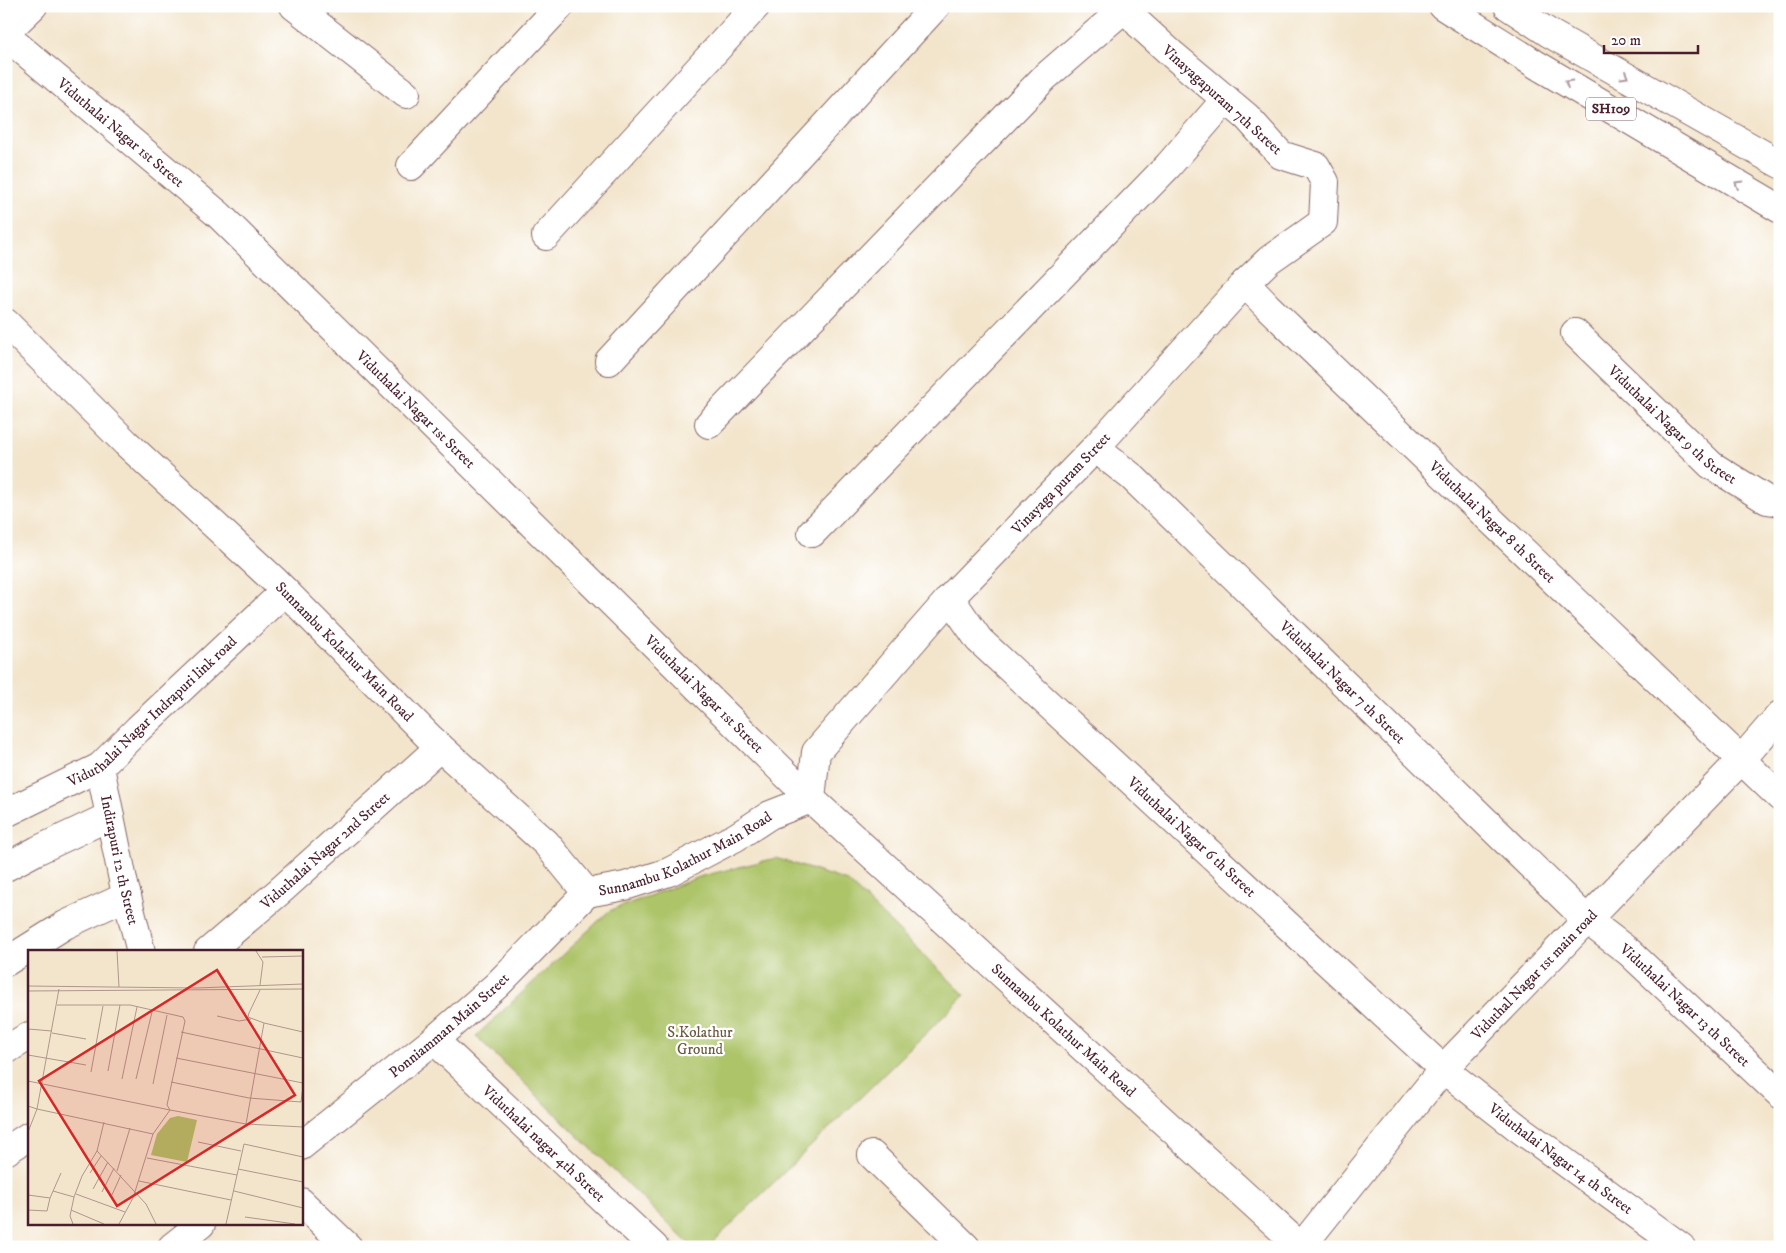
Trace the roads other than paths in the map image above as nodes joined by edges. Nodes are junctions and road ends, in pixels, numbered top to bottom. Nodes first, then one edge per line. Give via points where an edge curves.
1 (33, 6) edge
2 (294, 6) edge
3 (560, 6) edge
4 (756, 6) edge
5 (936, 6) edge
6 (1443, 6) edge
7 (1508, 6) edge
8 (1124, 7) edge
9 (6, 32) edge
10 (6, 36) edge
11 (406, 94) dead end
12 (1226, 99) junction
13 (1780, 164) edge
14 (411, 166) dead end
15 (1325, 182) joint
16 (1780, 209) edge
17 (546, 236) dead end
18 (1245, 283) junction
19 (6, 324) edge
20 (1575, 332) dead end
21 (608, 361) dead end
22 (710, 424) dead end
23 (1095, 448) junction
24 (1780, 502) edge
25 (812, 534) dead end
26 (285, 591) junction
27 (950, 598) junction
28 (1780, 715) edge
29 (440, 747) junction
30 (1741, 760) junction
31 (100, 766) junction
32 (1780, 798) edge
33 (811, 799) junction
34 (6, 813) edge
35 (110, 816) junction
36 (6, 867) edge
37 (587, 893) junction
38 (127, 896) junction
39 (1587, 920) junction
40 (140, 950) edge
41 (210, 950) edge
42 (6, 962) edge
43 (28, 1037) edge
44 (434, 1040) junction
45 (6, 1050) edge
46 (1443, 1069) junction
47 (1780, 1094) edge
48 (28, 1137) edge
49 (302, 1145) edge
50 (6, 1151) edge
51 (872, 1155) dead end
52 (302, 1203) edge
53 (196, 1231) edge
54 (172, 1247) edge
55 (348, 1247) edge
56 (654, 1247) edge
57 (966, 1247) edge
58 (1301, 1247) edge
59 (1681, 1247) edge

1 - 9 street
2 - 11 street
3 - 14 street
4 - 17 street
5 - 21 street
16 -> 6 street, SH109
7 -> 13 street, SH109
8 - 12 street, Vinayagapuram 7th Street via 1173,55
8 - 22 street via 1044,78
10 - 33 street, Viduthalai Nagar 1st Street via 219,215
12 - 15 street, Vinayagapuram 7th Street via 1281,155 1316,166
12 - 25 street via 1168,166
15 - 18 street, Vinayaga puram Street via 1323,222 1268,260
18 - 23 street, Vinayaga puram Street
18 - 30 street, Viduthalai Nagar 8 th Street
19 - 26 street, Sunnambu Kolathur Main Road via 126,443
20 - 24 street, Viduthalai Nagar 9 th Street via 1711,465 1767,500
23 - 27 street, Vinayaga puram Street
23 - 39 street, Viduthalai Nagar 7 th Street via 1132,477
26 - 29 street, Sunnambu Kolathur Main Road
26 - 31 street, Viduthalai Nagar Indrapuri link road
27 - 33 street, Vinayaga puram Street via 816,752
27 - 46 street, Viduthalai Nagar 6 th Street via 979,640
28 - 30 street, Viduthal Nagar 1st main road
29 - 37 street, Sunnambu Kolathur Main Road via 546,843
29 - 41 street, Viduthalai Nagar 2nd Street
30 - 32 street, Viduthalai Nagar 8 th Street
30 - 39 street, Viduthal Nagar 1st main road
31 - 34 street, Viduthalai Nagar Indrapuri link road
31 - 35 street, Indirapuri 12 th Street
33 - 37 street, Sunnambu Kolathur Main Road via 770,815 669,872 625,886
33 - 58 street, Sunnambu Kolathur Main Road
35 - 36 street
35 - 38 street, Indirapuri 12 th Street
37 - 44 street, Ponniamman Main Street via 497,985
38 - 40 street, Indirapuri 12 th Street
38 - 42 street via 65,925
39 - 46 street, Viduthal Nagar 1st main road
39 - 47 street, Viduthalai Nagar 13 th Street via 1629,952
43 - 45 street
44 - 49 street, Ponniamman Main Street
44 - 56 street, Viduthalai nagar 4th Street
46 - 58 street, Viduthal Nagar 1st main road
46 - 59 street, Viduthalai Nagar 14 th Street
48 - 50 street
51 - 57 street
52 - 55 street
53 - 54 street

